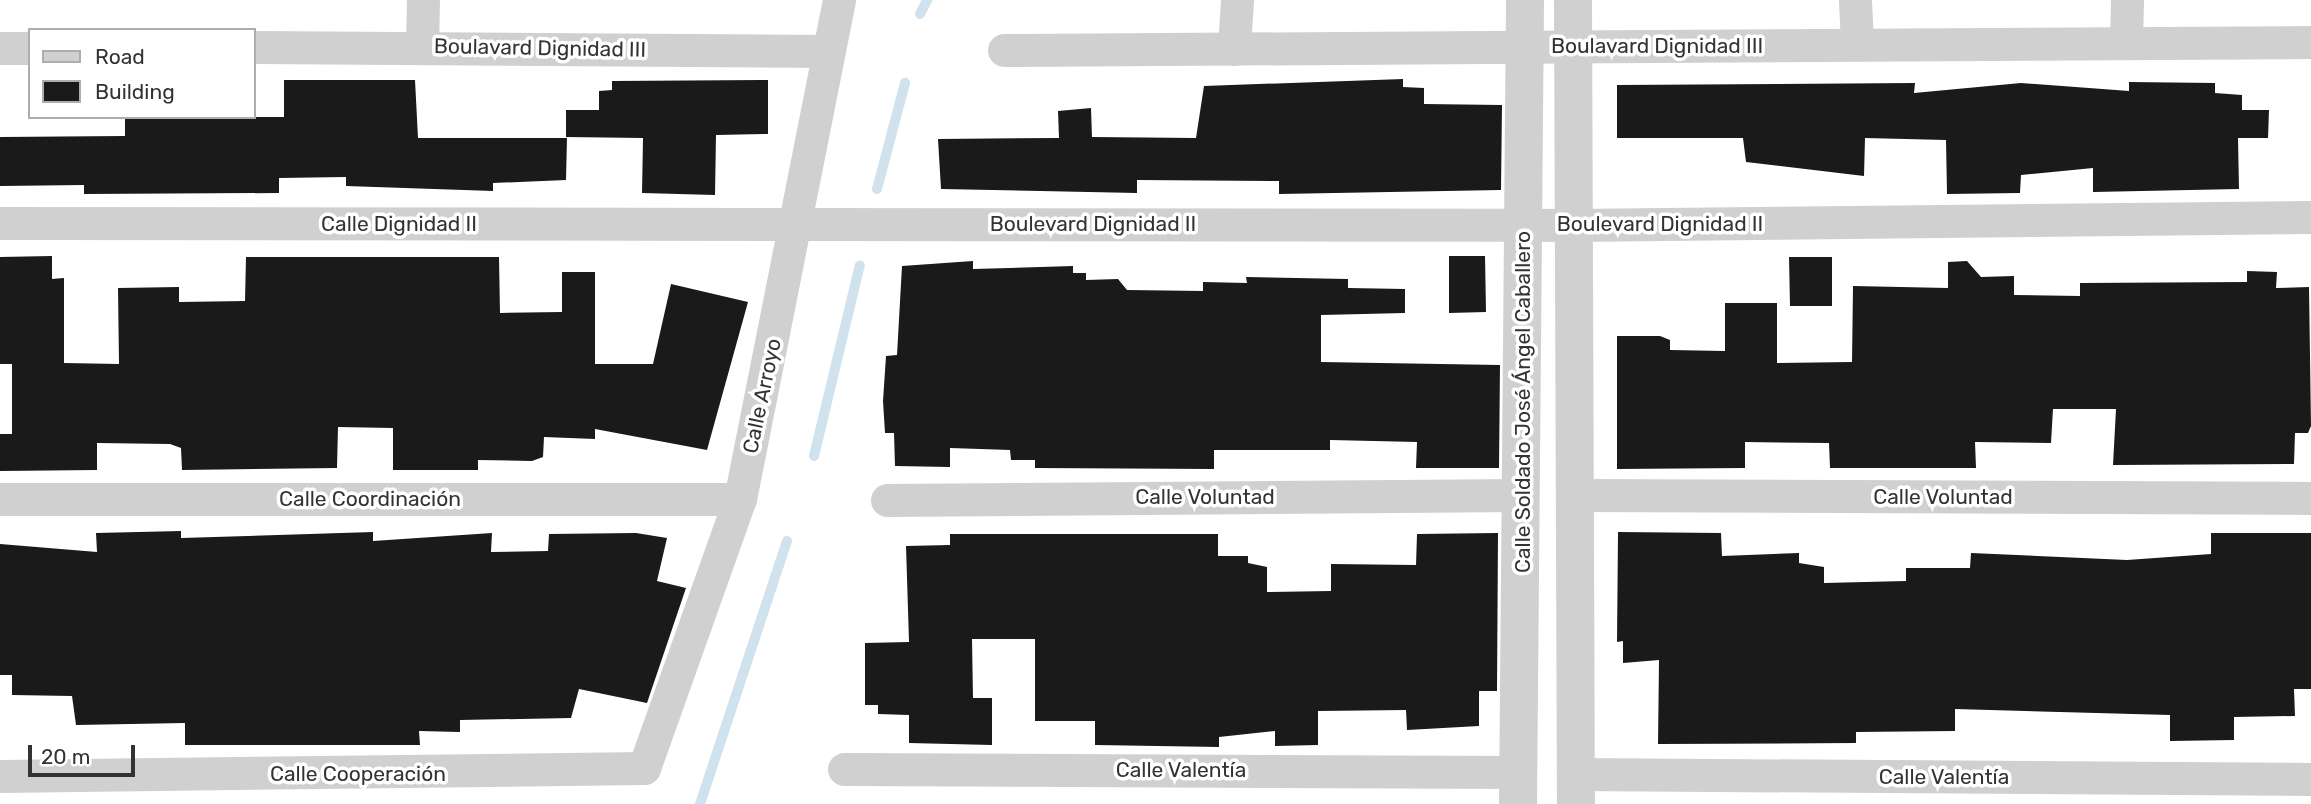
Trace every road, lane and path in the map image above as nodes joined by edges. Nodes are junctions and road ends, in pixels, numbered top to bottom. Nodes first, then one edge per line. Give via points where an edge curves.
1 (423, 0) edge
2 (839, 0) edge
3 (1237, 0) edge
4 (1525, 0) edge
5 (1573, 0) edge
6 (1855, 0) edge
7 (2127, 0) edge
8 (2126, 42) junction
9 (2311, 42) edge
10 (1857, 44) junction
11 (1573, 46) junction
12 (256, 47) edge
13 (422, 47) junction
14 (1524, 47) junction
15 (0, 48) edge
16 (28, 48) edge
17 (1234, 49) junction
18 (1004, 50) dead end
19 (827, 51) junction
20 (2311, 217) edge
21 (0, 223) edge
22 (1524, 224) junction
23 (799, 225) junction
24 (1573, 225) junction
25 (1522, 495) junction
26 (1574, 495) junction
27 (2311, 498) edge
28 (0, 499) edge
29 (740, 499) junction
30 (887, 500) dead end
31 (844, 769) dead end
32 (632, 772) joint
33 (0, 776) edge
34 (2311, 779) edge
35 (1518, 788) edge
36 (1576, 789) edge

1 - 13 street
2 - 19 street, Calle Arroyo
3 - 17 street
4 - 14 street, Calle Soldado José Ángel Caballero
5 - 11 street
6 - 10 street
7 - 8 street
8 - 9 street, Boulavard Dignidad III
8 - 10 street, Boulavard Dignidad III
10 - 11 street, Boulavard Dignidad III
11 - 14 street, Boulavard Dignidad III
11 - 24 street
12 - 13 street, Boulavard Dignidad III
13 - 19 street, Boulavard Dignidad III
14 - 17 street, Boulavard Dignidad III
14 - 22 street, Calle Soldado José Ángel Caballero
15 - 16 street
17 - 18 street, Boulavard Dignidad III
19 - 23 street, Calle Arroyo
20 - 24 street, Boulevard Dignidad II
21 - 23 street, Calle Dignidad II
22 - 23 street, Boulevard Dignidad II
22 - 24 street, Boulevard Dignidad II
22 - 25 street, Calle Soldado José Ángel Caballero
23 - 29 street, Calle Arroyo
24 - 26 street
25 - 30 street, Calle Voluntad
25 - 35 street, Calle Soldado José Ángel Caballero
26 - 27 street, Calle Voluntad
26 - 36 street
28 - 29 street, Calle Coordinación
29 - 32 street, Calle Arroyo via 651,759
31 - 35 street, Calle Valentía
32 - 33 street, Calle Cooperación
34 - 36 street, Calle Valentía

